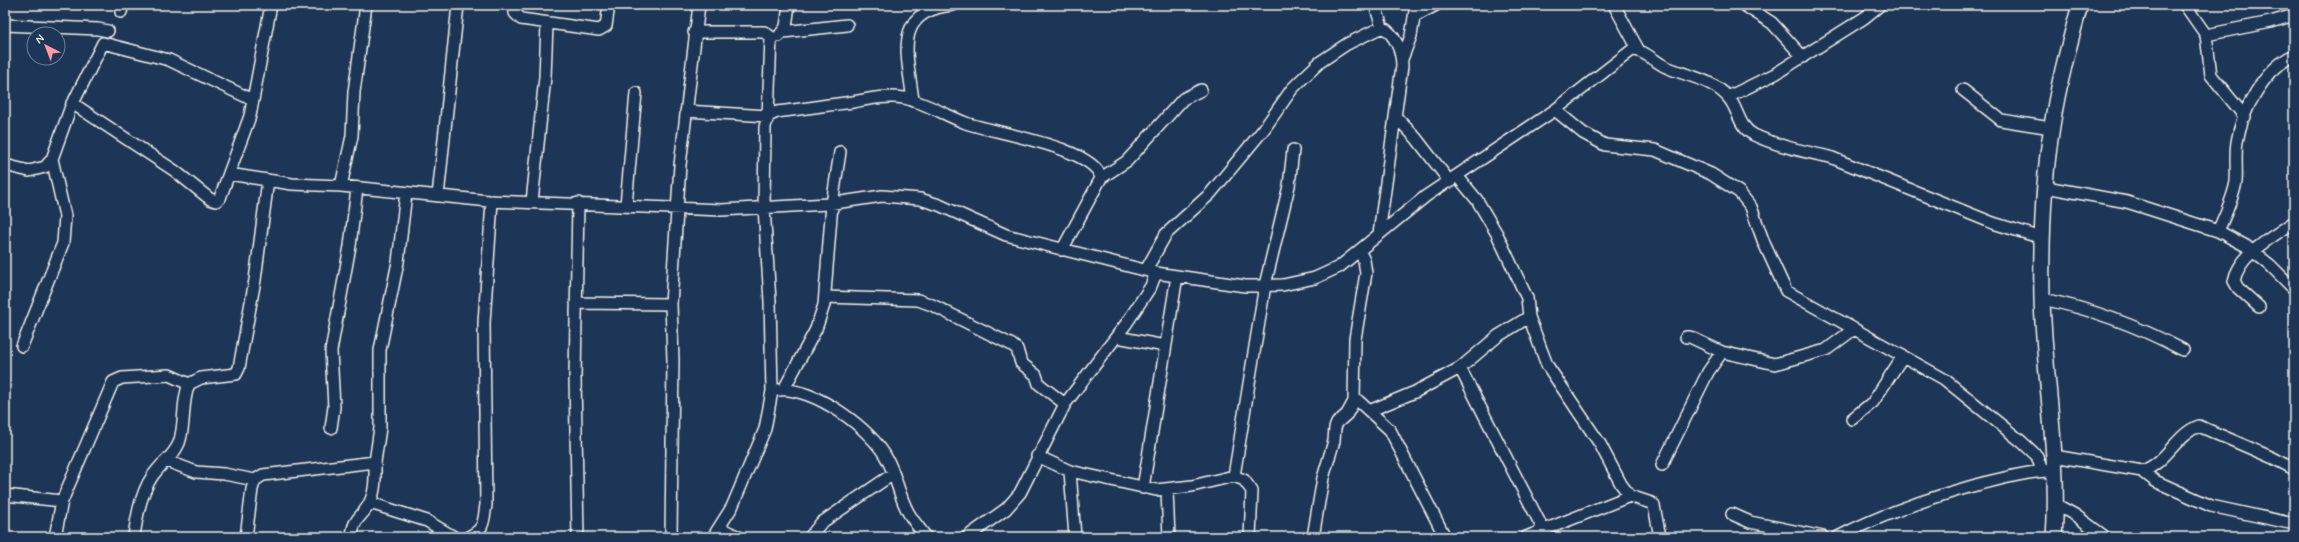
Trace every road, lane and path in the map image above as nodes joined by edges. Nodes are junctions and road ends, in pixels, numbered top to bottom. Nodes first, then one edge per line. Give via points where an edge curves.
1 (271, 5) edge
2 (366, 5) edge
3 (458, 5) edge
4 (514, 5) edge
5 (609, 5) edge
6 (699, 5) edge
7 (789, 5) edge
8 (953, 5) edge
9 (1375, 5) edge
10 (1436, 5) edge
11 (1614, 5) edge
12 (1744, 5) edge
13 (1880, 5) edge
14 (2080, 5) edge
15 (2185, 5) edge
16 (1416, 11) edge
17 (2294, 15) edge
18 (547, 24) junction
19 (5, 25) edge
20 (847, 25) dead end
21 (1382, 28) junction
22 (108, 32) dead end
23 (694, 32) junction
24 (783, 32) junction
25 (2206, 35) junction
26 (771, 37) junction
27 (1638, 49) junction
28 (2294, 55) edge
29 (1803, 57) junction
30 (1402, 59) junction
31 (1201, 90) dead end
32 (1963, 90) dead end
33 (636, 93) dead end
34 (1728, 97) junction
35 (253, 100) junction
36 (912, 101) junction
37 (72, 103) junction
38 (1554, 110) junction
39 (686, 111) junction
40 (768, 116) junction
41 (1395, 116) junction
42 (2245, 117) junction
43 (2051, 128) junction
44 (1293, 150) dead end
45 (840, 152) dead end
46 (52, 159) junction
47 (5, 165) edge
48 (229, 174) junction
49 (1100, 178) junction
50 (1454, 179) junction
51 (268, 180) junction
52 (341, 186) junction
53 (2046, 187) junction
54 (357, 188) junction
55 (406, 193) junction
56 (438, 196) junction
57 (492, 201) junction
58 (532, 202) junction
59 (578, 203) junction
60 (832, 204) junction
61 (626, 205) junction
62 (677, 208) junction
63 (764, 208) junction
64 (2294, 222) edge
65 (2218, 231) junction
66 (1379, 234) junction
67 (2042, 238) junction
68 (1062, 250) junction
69 (1360, 251) junction
70 (2252, 251) junction
71 (1151, 272) junction
72 (1177, 276) junction
73 (1266, 285) junction
74 (2294, 289) edge
75 (825, 297) junction
76 (2042, 299) junction
77 (576, 303) junction
78 (670, 304) junction
79 (2259, 307) dead end
80 (1529, 317) junction
81 (1854, 329) junction
82 (1117, 337) junction
83 (1686, 337) dead end
84 (22, 346) dead end
85 (1165, 346) junction
86 (2183, 350) dead end
87 (1722, 352) junction
88 (1904, 356) junction
89 (1460, 368) junction
90 (189, 384) junction
91 (784, 389) junction
92 (772, 391) junction
93 (1354, 397) junction
94 (1065, 404) junction
95 (1369, 411) junction
96 (1852, 419) dead end
97 (331, 428) dead end
98 (1038, 456) junction
99 (167, 461) junction
100 (376, 462) junction
101 (1662, 465) dead end
102 (2050, 466) junction
103 (2294, 469) edge
104 (1070, 471) junction
105 (2142, 471) junction
106 (893, 474) junction
107 (1234, 476) junction
108 (255, 480) junction
109 (1143, 488) junction
110 (1167, 490) junction
111 (5, 495) edge
112 (1630, 496) junction
113 (62, 501) junction
114 (370, 502) junction
115 (2055, 504) junction
116 (1732, 514) dead end
117 (2294, 524) edge
118 (1543, 529) junction
119 (717, 533) edge
120 (474, 536) edge
121 (1842, 536) edge
122 (55, 537) edge
123 (134, 537) edge
124 (246, 537) edge
125 (352, 537) edge
126 (454, 537) edge
127 (578, 537) edge
128 (671, 537) edge
129 (739, 537) edge
130 (810, 537) edge
131 (926, 537) edge
132 (967, 537) edge
133 (1075, 537) edge
134 (1169, 537) edge
135 (1250, 537) edge
136 (1313, 537) edge
137 (1445, 537) edge
138 (1526, 537) edge
139 (1660, 537) edge
140 (1823, 537) edge
141 (2054, 537) edge
142 (2105, 537) edge

1 - 35 street
2 - 52 street via 356,72 352,136
3 - 56 street
4 - 18 street via 515,13 521,19
5 - 18 street via 606,26 602,30
6 - 23 street
7 - 24 street
8 - 36 street via 935,7 916,18 911,25 907,43
9 - 21 street
10 - 16 street
11 - 27 street
12 - 29 street via 1772,23
13 - 29 street
14 - 43 main road
15 - 25 street
16 - 30 street via 1411,36
17 - 25 street
18 - 58 street via 545,77
19 - 22 street
20 - 24 street
21 - 30 street via 1388,30 1397,44
21 - 71 street via 1346,44 1320,62 1292,89 1264,129 1210,194 1166,234
23 - 26 street via 764,32
23 - 39 street
24 - 26 street via 779,36
25 - 42 street via 2210,75
26 - 40 street
27 - 34 street via 1664,66 1718,87
27 - 38 street via 1632,50
28 - 42 street via 2270,74
29 - 34 street via 1765,80
30 - 41 street
31 - 49 street via 1183,99 1127,161
32 - 43 street via 2001,120
33 - 61 street
34 - 67 street via 1740,122 1754,135 1830,157 1993,223
35 - 37 street via 170,60 103,43
35 - 48 street via 250,116
36 - 40 street via 885,97 777,112
36 - 49 street via 968,123 1007,135 1043,142 1096,169
37 - 46 street
37 - 48 street via 212,200 220,198
38 - 50 street
38 - 81 street via 1594,140 1605,145 1655,150 1711,174 1739,192 1751,207 1786,291
39 - 40 street
39 - 62 street
40 - 63 street via 765,127
41 - 50 street
41 - 66 street
42 - 65 street via 2237,143 2236,182
43 - 53 main road
44 - 73 street via 1289,186
45 - 60 street
46 - 47 street via 45,167 29,171
46 - 84 street via 65,216 63,243
48 - 51 street
49 - 68 street
50 - 66 street via 1426,196
50 - 80 street via 1477,200 1497,234 1527,298
51 - 52 street via 292,184
51 - 90 street via 255,280 239,368 236,374 201,378
52 - 54 street
53 - 65 street via 2127,202
53 - 67 main road
54 - 55 street
54 - 97 street via 350,246 331,351 334,407
55 - 56 street
55 - 100 street via 398,262 380,350 380,428
56 - 57 street
57 - 58 street
57 - 120 street via 484,323 486,505 483,527
58 - 59 street
59 - 61 street
59 - 77 street
60 - 63 street
60 - 68 street via 882,196 920,199 1006,235
60 - 75 street
61 - 62 street
62 - 63 street
62 - 78 street
63 - 92 street
64 - 70 street
65 - 70 street
66 - 69 street
67 - 76 main road
68 - 71 street
69 - 73 street via 1339,267 1315,278 1282,285
69 - 93 street via 1366,272 1355,338
70 - 74 street
70 - 79 street via 2235,274 2234,281
71 - 72 street
71 - 82 street via 1151,286
72 - 73 street via 1246,286
72 - 85 street
73 - 107 street
75 - 91 street via 816,329
75 - 94 street via 918,300 932,305 1012,345 1017,349 1021,363 1036,375 1039,384
76 - 86 street via 2091,309 2118,318
76 - 102 main road
77 - 78 street
77 - 127 street
78 - 128 street via 673,360
80 - 89 street via 1498,336
80 - 112 street via 1547,365 1592,432
81 - 87 street via 1826,350 1775,364
81 - 88 street
82 - 85 street
82 - 94 street
83 - 87 street
85 - 109 street
87 - 101 street via 1708,372
88 - 96 street via 1873,402
88 - 102 street via 1944,379 1967,396
89 - 95 street via 1415,392
89 - 118 street
90 - 99 street via 184,396 179,442 172,457
90 - 113 street via 169,375 122,378 113,382
91 - 92 street
91 - 106 street via 821,401 851,419 870,434 887,458
92 - 119 street via 765,430 732,507
93 - 95 street
93 - 136 street via 1350,410 1335,428
94 - 98 street
95 - 137 street via 1390,430
98 - 104 street
98 - 132 street via 1020,493 1006,508
99 - 108 street via 196,472
99 - 123 street via 148,482 141,501
100 - 108 street via 263,475
100 - 114 street via 374,491
102 - 105 street
102 - 115 main road
102 - 121 street via 1916,504
103 - 105 street via 2199,426 2185,434 2150,468
104 - 109 street
104 - 133 street
105 - 117 street via 2155,482 2211,506
106 - 130 street via 821,523
106 - 131 street via 908,512
107 - 110 street
107 - 135 street via 1244,480 1252,490
108 - 124 street via 250,498
109 - 110 street
110 - 134 street
111 - 113 street
112 - 118 street
112 - 139 street via 1654,506
113 - 122 street
114 - 125 street via 355,521
114 - 126 street via 427,521
115 - 141 main road
115 - 142 street
116 - 140 street via 1750,522
118 - 138 street
119 - 129 street

